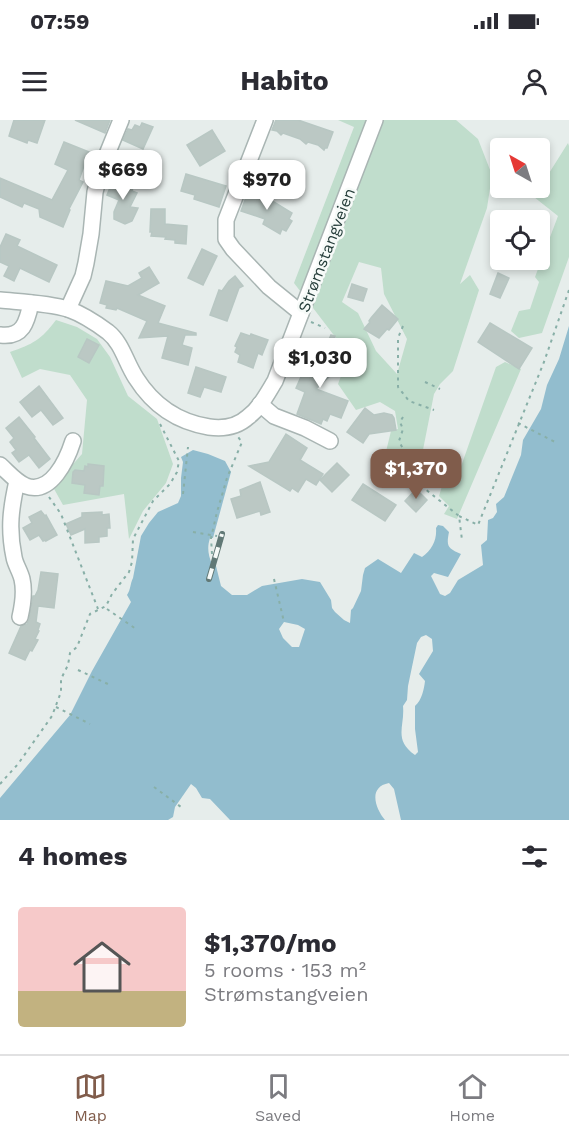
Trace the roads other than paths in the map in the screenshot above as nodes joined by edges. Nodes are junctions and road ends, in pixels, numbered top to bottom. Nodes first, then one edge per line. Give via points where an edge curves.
1 (121, 120) edge
2 (265, 120) edge
3 (375, 120) edge
4 (0, 300) edge
5 (31, 303) junction
6 (68, 309) junction
7 (301, 313) junction
8 (0, 335) edge
9 (260, 404) junction
10 (73, 441) dead end
11 (330, 441) dead end
12 (0, 465) edge
13 (18, 481) junction
14 (20, 617) dead end

1 - 6 street via 101,169 86,263
2 - 7 street via 226,220 226,239 269,287
3 - 7 street, Strømstangveien
4 - 5 street
5 - 6 street
5 - 8 street via 23,327 17,333
6 - 9 street, Strømstangveien via 110,333 150,397 181,420 215,428 230,427 247,419
7 - 9 street, Strømstangveien via 276,381
9 - 11 street via 274,416
10 - 13 street via 67,458 42,487
12 - 13 street
13 - 14 street via 10,524 24,597

